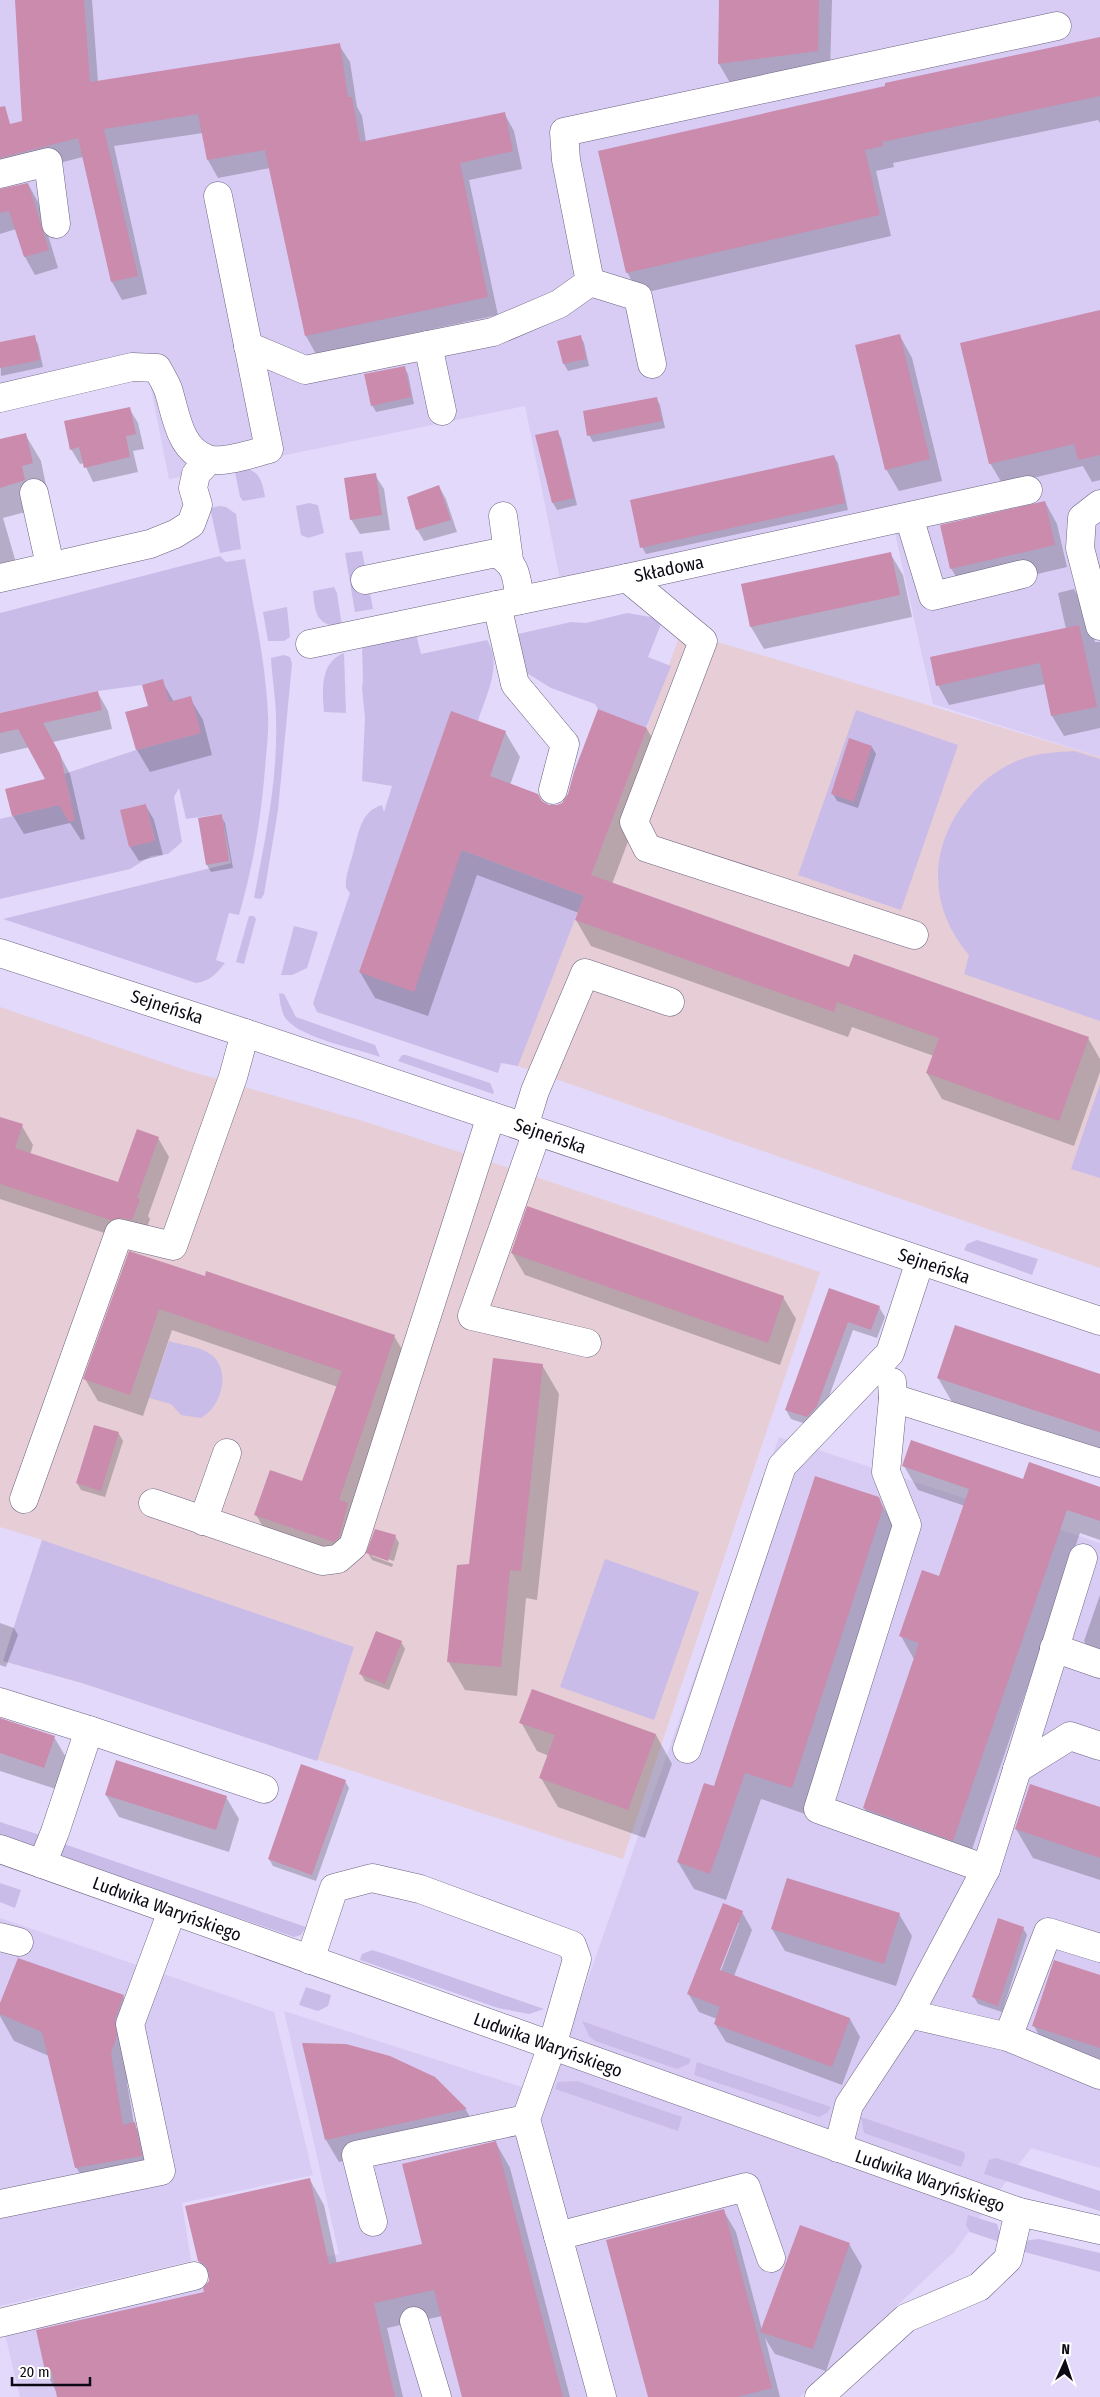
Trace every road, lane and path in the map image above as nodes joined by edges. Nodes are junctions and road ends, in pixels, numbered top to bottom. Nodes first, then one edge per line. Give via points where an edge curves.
1 (1057, 26) dead end
2 (0, 174) edge
3 (218, 196) dead end
4 (56, 224) dead end
5 (590, 282) junction
6 (428, 345) junction
7 (248, 346) junction
8 (652, 364) dead end
9 (0, 398) edge
10 (442, 412) dead end
11 (209, 460) junction
12 (1028, 490) dead end
13 (34, 493) dead end
14 (1100, 504) edge
15 (503, 516) dead end
16 (909, 517) junction
17 (509, 560) junction
18 (50, 565) junction
19 (1023, 574) dead end
20 (0, 578) edge
21 (627, 578) junction
22 (365, 580) dead end
23 (508, 603) junction
24 (1100, 626) edge
25 (310, 644) dead end
26 (553, 790) dead end
27 (914, 935) dead end
28 (0, 953) edge
29 (670, 1002) dead end
30 (245, 1032) junction
31 (491, 1116) junction
32 (530, 1129) junction
33 (920, 1261) junction
34 (1100, 1321) edge
35 (587, 1342) dead end
36 (890, 1353) junction
37 (893, 1398) junction
38 (227, 1453) dead end
39 (1100, 1463) edge
40 (24, 1498) dead end
41 (154, 1503) dead end
42 (203, 1520) junction
43 (1082, 1558) dead end
44 (1054, 1648) junction
45 (1100, 1664) edge
46 (0, 1702) edge
47 (89, 1730) junction
48 (1100, 1746) edge
49 (687, 1749) dead end
50 (1017, 1769) junction
51 (264, 1789) dead end
52 (0, 1849) edge
53 (42, 1864) junction
54 (986, 1869) junction
55 (172, 1911) junction
56 (1100, 1948) edge
57 (310, 1960) junction
58 (909, 2014) junction
59 (1008, 2037) junction
60 (552, 2046) junction
61 (1100, 2075) edge
62 (526, 2120) junction
63 (838, 2148) junction
64 (0, 2204) edge
65 (1019, 2212) junction
66 (373, 2222) dead end
67 (1100, 2230) edge
68 (558, 2236) junction
69 (771, 2258) dead end
70 (194, 2276) dead end
71 (414, 2321) dead end
72 (0, 2323) edge
73 (437, 2397) edge
74 (602, 2397) edge
75 (819, 2397) edge

1 - 5 street via 564,132 566,160
2 - 4 street via 48,162
3 - 7 street
5 - 6 street via 559,304 493,332
5 - 8 street via 638,297
6 - 7 street via 305,370
6 - 10 street
7 - 11 street via 269,449 237,458
9 - 11 street via 132,368 157,368 167,387 180,432 190,449
11 - 18 street via 196,474 193,488 198,505 191,524 150,544
12 - 16 street, Składowa
13 - 18 street
14 - 24 street via 1082,518 1080,548
15 - 17 street
16 - 19 street via 933,596
16 - 21 street, Składowa
17 - 22 street via 496,552
17 - 23 street via 516,572
18 - 20 street
21 - 23 street, Składowa
21 - 27 street via 704,641 634,822 647,848
23 - 25 street, Składowa
23 - 26 street via 515,684 565,744
28 - 30 street, Sejneńska
29 - 32 street via 585,973 535,1091
30 - 31 street, Sejneńska
30 - 40 street via 233,1077 173,1246 119,1233
31 - 32 street, Sejneńska
31 - 42 street via 353,1546 338,1559 322,1561
32 - 33 street, Sejneńska
32 - 35 street via 472,1316
33 - 34 street, Sejneńska
33 - 36 street
36 - 37 street
36 - 49 street via 782,1466
37 - 39 street
37 - 54 street via 886,1472 907,1525 818,1809
38 - 42 street
41 - 42 street
43 - 44 street
44 - 45 street
44 - 50 street
46 - 47 street
47 - 51 street
47 - 53 street
48 - 50 street via 1070,1736
50 - 54 street
52 - 53 street, Ludwika Waryńskiego
53 - 55 street, Ludwika Waryńskiego
54 - 58 street
55 - 57 street, Ludwika Waryńskiego
55 - 64 street via 130,2024 161,2171
56 - 59 street via 1048,1932
57 - 60 street, Ludwika Waryńskiego
57 - 60 street via 334,1888 372,1878 420,1889 572,1945 577,1959
58 - 59 street
58 - 63 street via 849,2105
59 - 61 street
60 - 62 street
60 - 63 street, Ludwika Waryńskiego
62 - 66 street via 356,2155
62 - 68 street
63 - 65 street, Ludwika Waryńskiego
65 - 67 street, Ludwika Waryńskiego
65 - 75 street via 1008,2259 979,2287 906,2318
68 - 69 street via 746,2187
68 - 74 street
70 - 72 street
71 - 73 street

